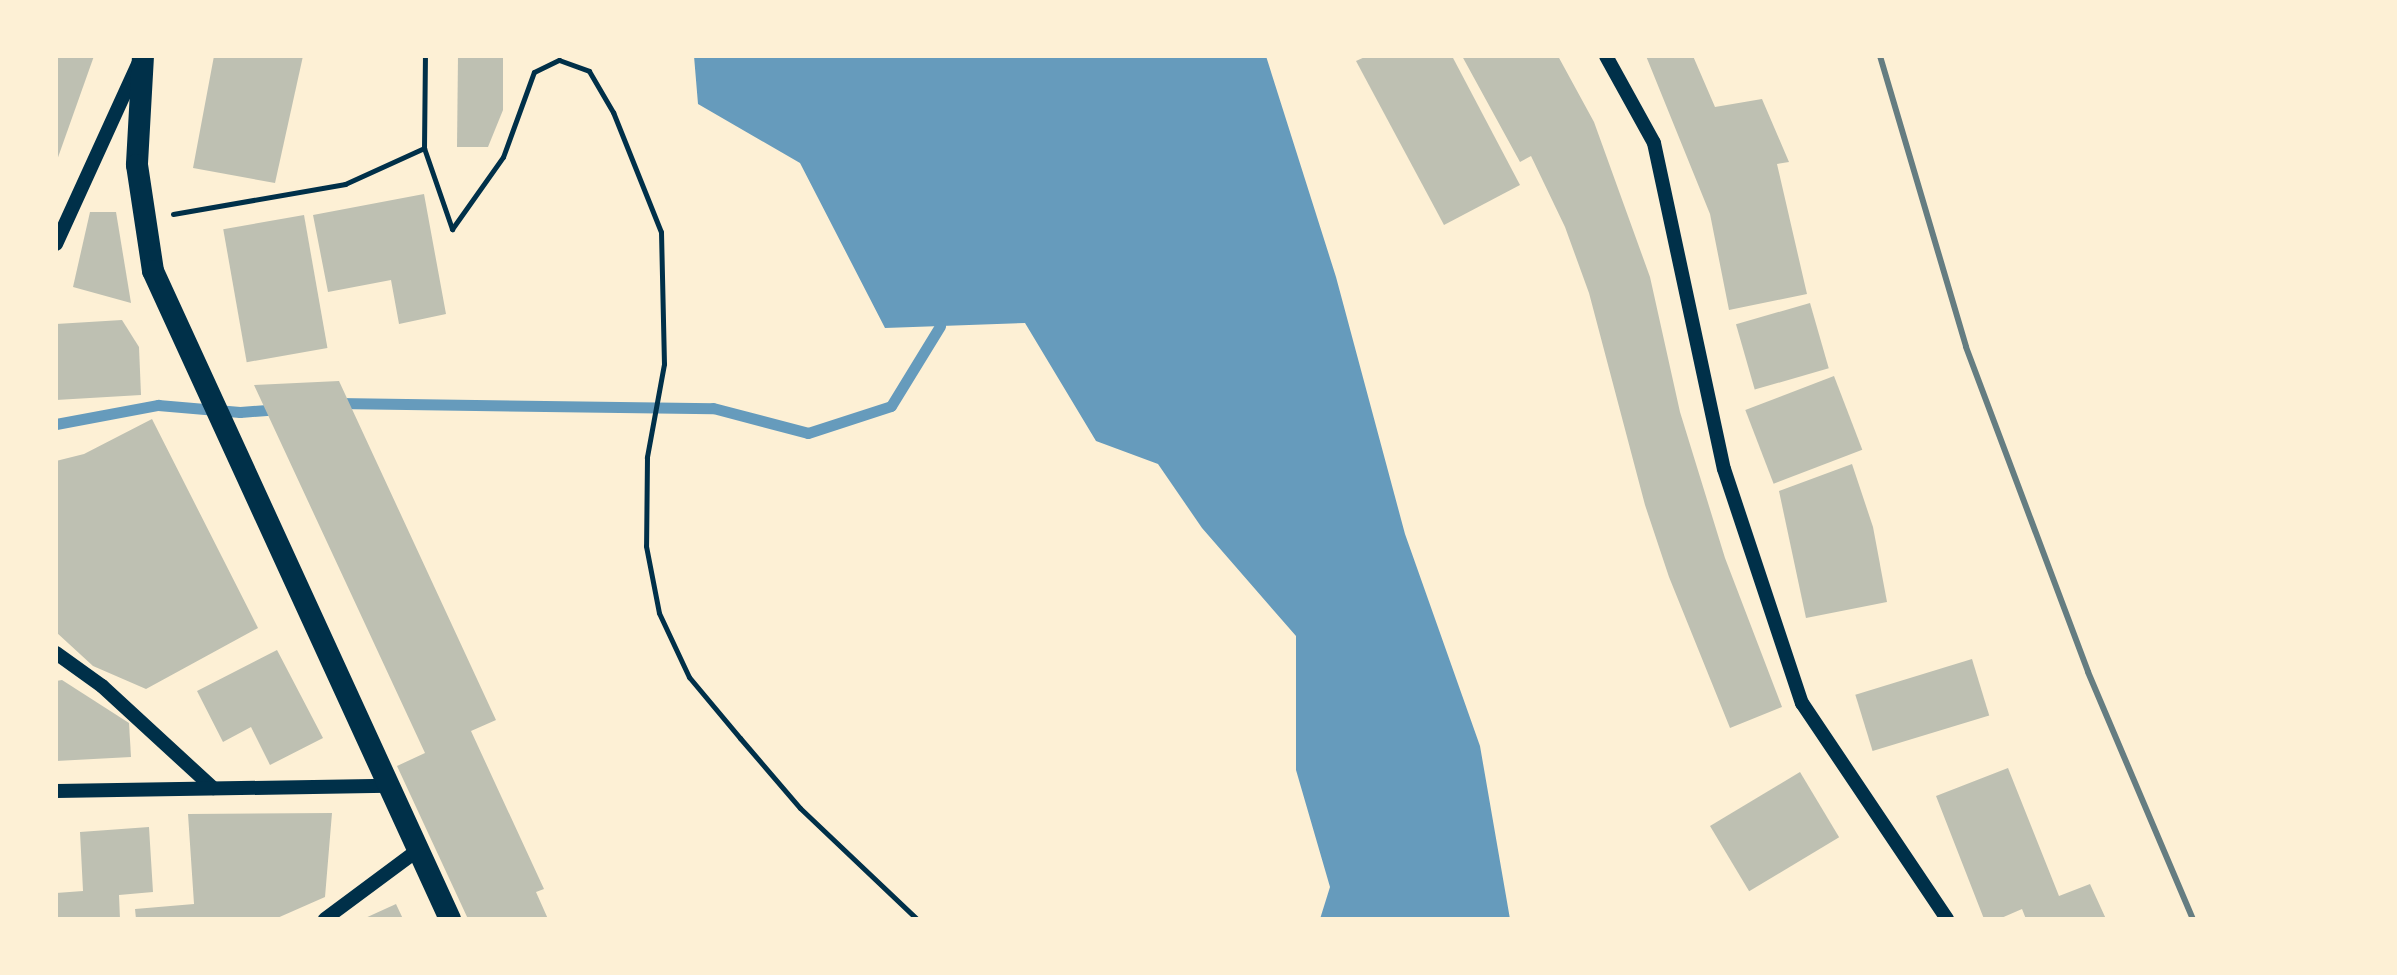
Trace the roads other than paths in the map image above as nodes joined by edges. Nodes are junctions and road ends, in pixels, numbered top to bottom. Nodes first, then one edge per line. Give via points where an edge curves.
1 (142, 56) edge
2 (1606, 56) edge
3 (56, 244) edge
4 (56, 653) edge
5 (388, 786) junction
6 (213, 788) junction
7 (56, 791) edge
8 (418, 850) junction
9 (326, 919) edge
10 (450, 919) edge
11 (1947, 919) edge

1 - 3 street
1 - 5 highway via 137,165 153,271
2 - 11 street via 1654,143 1724,469 1802,703
4 - 6 street via 102,686
5 - 6 street
5 - 8 highway
6 - 7 street
8 - 9 street
8 - 10 highway

